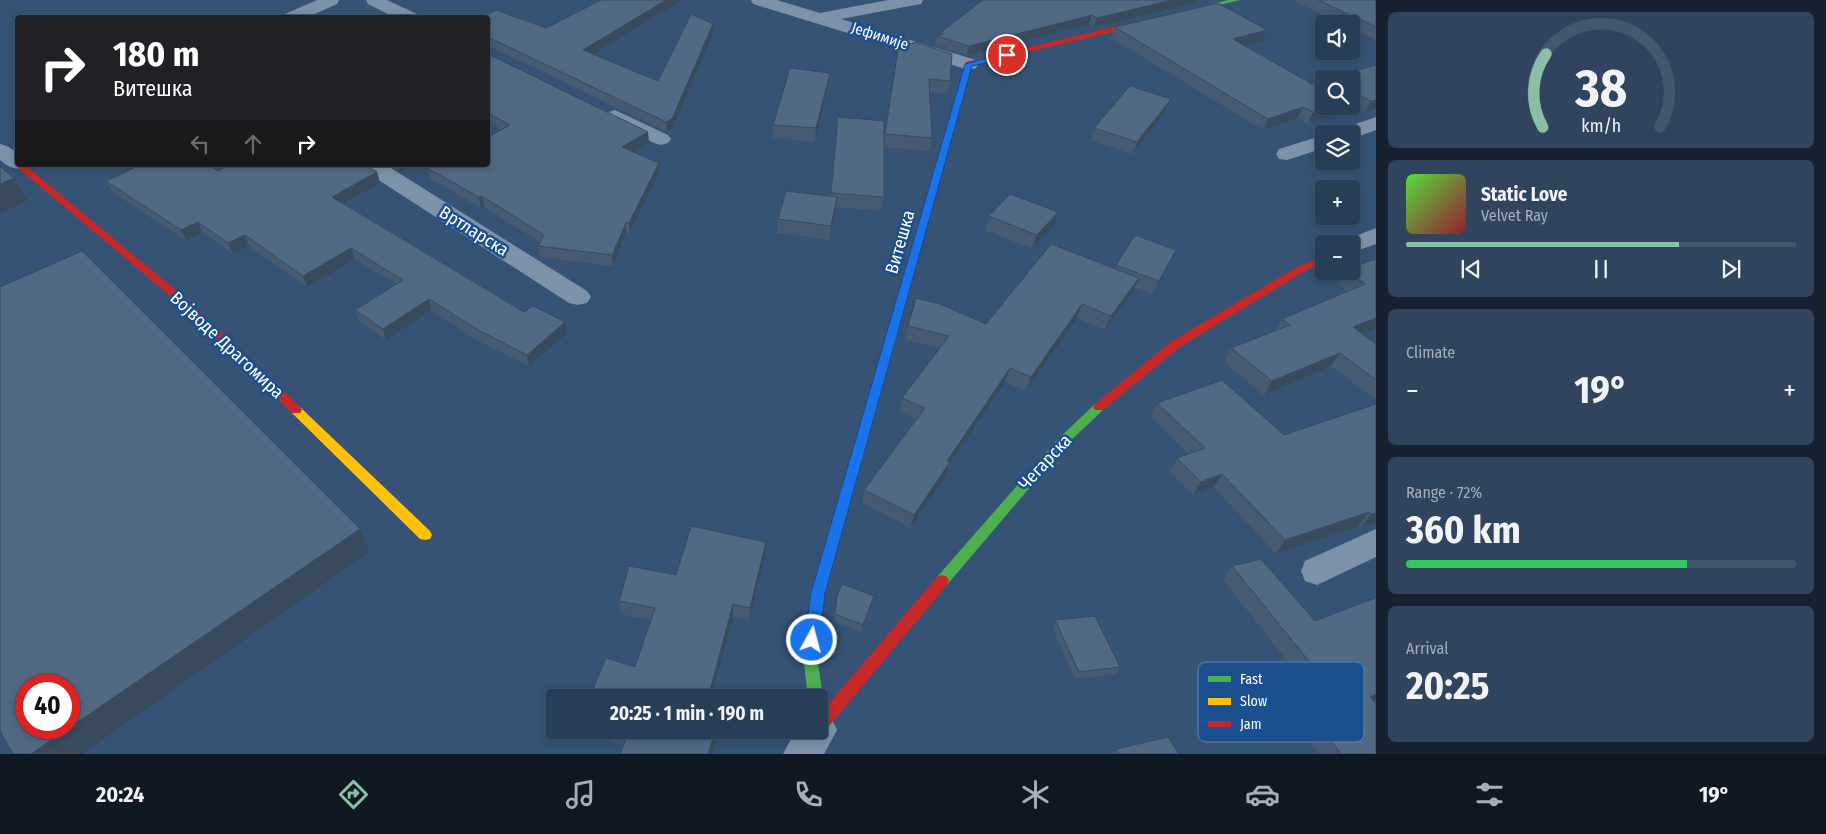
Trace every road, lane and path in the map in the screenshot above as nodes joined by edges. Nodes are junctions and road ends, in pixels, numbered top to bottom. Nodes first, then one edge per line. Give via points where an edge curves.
1 (331, 0) edge
2 (374, 0) edge
3 (758, 0) edge
4 (915, 0) edge
5 (1237, 0) edge
6 (298, 15) edge
7 (404, 15) edge
8 (820, 18) junction
9 (969, 64) junction
10 (599, 109) edge
11 (1376, 123) edge
12 (1360, 129) edge
13 (661, 139) dead end
14 (15, 142) edge
15 (1315, 144) edge
16 (0, 149) edge
17 (1286, 154) dead end
18 (15, 161) edge
19 (23, 167) edge
20 (374, 167) edge
21 (1376, 235) edge
22 (1360, 242) edge
23 (1315, 263) edge
24 (578, 297) dead end
25 (425, 535) dead end
26 (1376, 542) edge
27 (1317, 570) dead end
28 (815, 689) edge
29 (828, 715) edge
30 (812, 739) edge
31 (802, 754) edge

1 - 6 street
2 - 7 street
3 - 8 street, Јефимије
4 - 8 street, Јефимије
5 - 9 street
8 - 9 street, Јефимије
9 - 28 street, Витешка via 818,593 810,655
10 - 13 street
11 - 12 street
14 - 16 street
15 - 17 street
16 - 18 street, Војводе Драгомира
19 - 25 street, Војводе Драгомира via 186,304
20 - 24 street, Вртларска
21 - 22 street
23 - 29 street, Чегарска via 1176,344 1106,401 1061,443 1010,499
26 - 27 street
30 - 31 street

